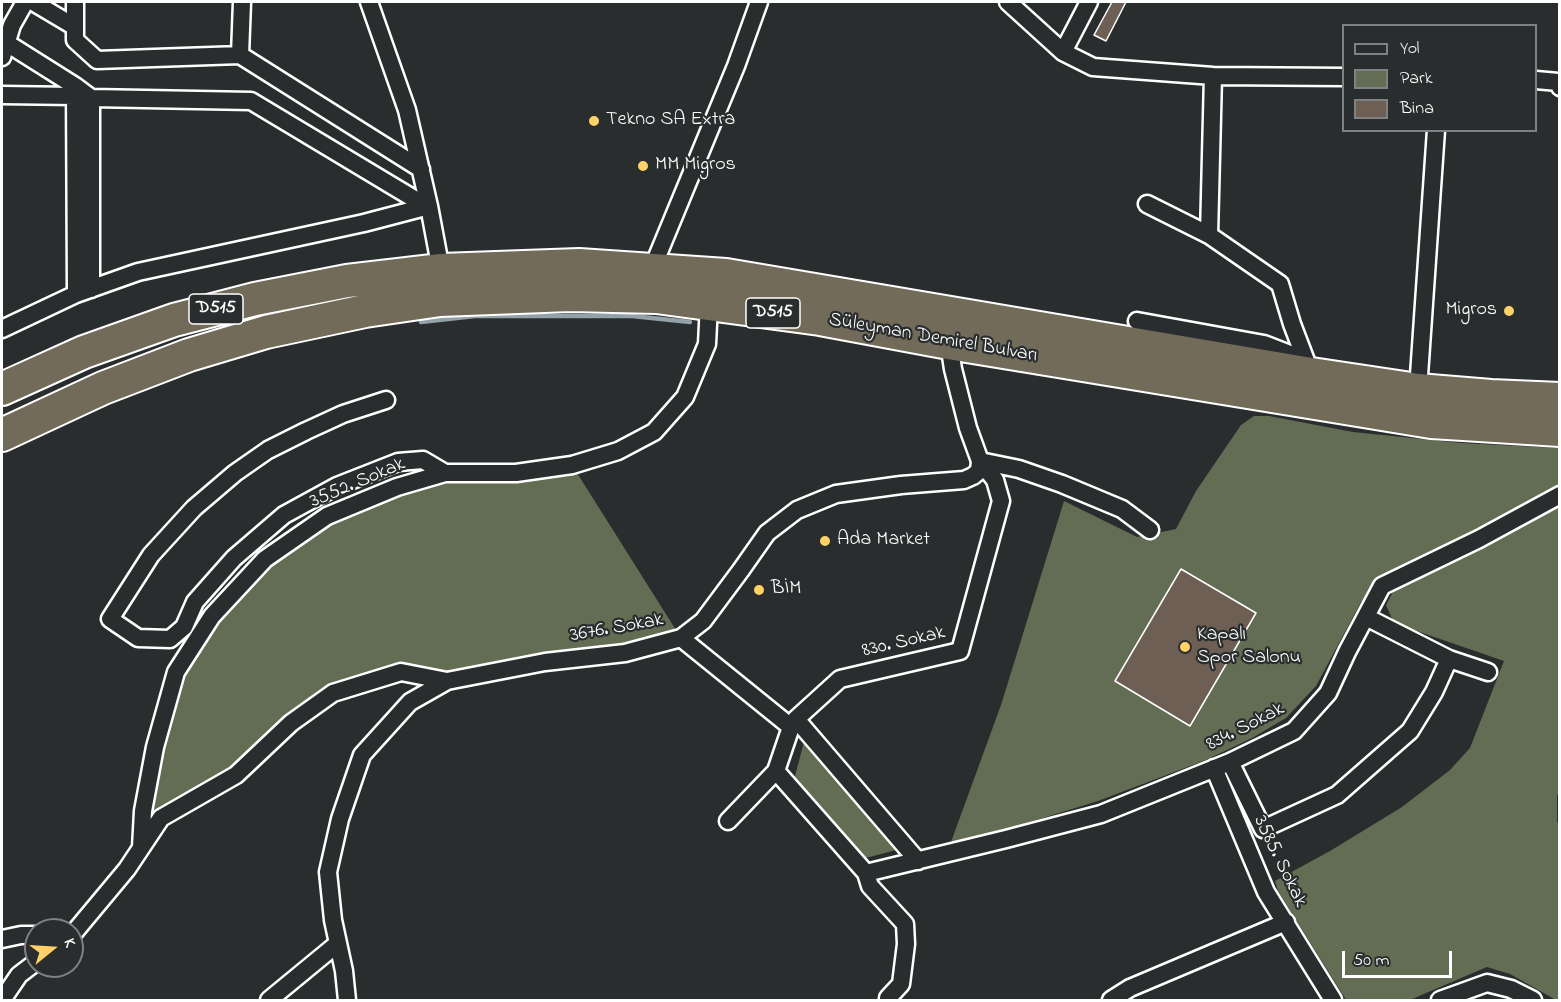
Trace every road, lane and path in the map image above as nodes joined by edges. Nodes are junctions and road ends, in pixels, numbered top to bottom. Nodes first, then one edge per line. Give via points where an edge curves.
1 (25, 2) edge
2 (33, 2) edge
3 (75, 2) edge
4 (242, 2) edge
5 (369, 2) edge
6 (757, 2) edge
7 (1008, 2) edge
8 (1089, 2) edge
9 (75, 27) junction
10 (3, 47) edge
11 (1063, 52) junction
12 (240, 55) junction
13 (1213, 76) junction
14 (1342, 77) edge
15 (1537, 80) edge
16 (1560, 87) edge
17 (81, 94) junction
18 (2, 95) edge
19 (1436, 132) edge
20 (421, 169) junction
21 (1147, 204) dead end
22 (429, 206) junction
23 (1209, 235) junction
24 (652, 269) junction
25 (441, 270) junction
26 (84, 291) junction
27 (709, 304) junction
28 (1137, 321) dead end
29 (2, 329) edge
30 (950, 343) junction
31 (1308, 367) junction
32 (2, 389) edge
33 (1418, 390) junction
34 (1560, 399) edge
35 (386, 400) dead end
36 (1560, 430) edge
37 (2, 435) edge
38 (980, 461) junction
39 (445, 473) junction
40 (1560, 495) edge
41 (1150, 530) dead end
42 (1365, 617) junction
43 (681, 639) junction
44 (1449, 659) junction
45 (1488, 672) dead end
46 (416, 675) junction
47 (447, 681) junction
48 (422, 696) junction
49 (794, 723) junction
50 (1230, 762) junction
51 (1214, 768) junction
52 (776, 771) junction
53 (728, 820) dead end
54 (141, 848) junction
55 (918, 861) junction
56 (866, 873) junction
57 (84, 920) edge
58 (1286, 922) junction
59 (24, 935) edge
60 (2, 939) edge
61 (338, 944) junction
62 (24, 972) edge
63 (888, 998) dead end
64 (2, 1000) edge
65 (269, 1000) edge
66 (347, 1000) edge
67 (1111, 1000) edge
68 (1333, 1000) edge
69 (1440, 1000) edge
70 (1533, 1000) edge

1 - 10 street
2 - 9 street
3 - 9 street
4 - 12 street
5 - 20 street via 407,110
6 - 24 street via 736,66
7 - 11 street
8 - 11 street
9 - 12 street via 75,40 97,60
10 - 17 street
11 - 13 street via 1093,67
12 - 20 street
13 - 14 street
13 - 23 street
15 - 16 street via 1558,82
17 - 18 street
17 - 22 street via 251,101
17 - 26 street
19 - 33 street
20 - 22 street
21 - 23 street
22 - 25 street
22 - 26 street via 138,272
23 - 31 street via 1280,284
24 - 25 highway, Süleyman Demirel Bulvarı / D515 via 579,265
24 - 31 highway, Süleyman Demirel Bulvarı / D515 via 726,275
25 - 32 highway, Süleyman Demirel Bulvarı / D515 via 347,281 186,317 84,352
26 - 29 street
27 - 30 highway, Süleyman Demirel Bulvarı / D515
27 - 37 highway, Süleyman Demirel Bulvarı / D515 via 656,297 570,295 441,300 365,311 266,332 189,356 103,388
27 - 39 street, 3552. Sokak via 706,344 685,397 654,432 618,451 572,465 516,472
28 - 31 street via 1264,344
30 - 36 highway, Süleyman Demirel Bulvarı / D515 via 1431,422
30 - 38 street via 968,428
31 - 33 highway, Süleyman Demirel Bulvarı / D515
33 - 34 highway, Süleyman Demirel Bulvarı / D515
35 - 39 street via 306,431 235,473 194,508 151,555 110,619 138,638 170,639 184,627 195,602 234,558 284,515 337,486 398,462 423,460
38 - 41 street via 1019,469 1122,508
38 - 43 street, 3676. Sokak via 979,471 964,480 836,494 797,510 767,533 703,621
38 - 49 street, 830. Sokak via 995,480 1001,501 960,651 840,679
39 - 54 street, 3552. Sokak via 397,487 327,516 265,559 212,616 176,672 153,758
40 - 42 street, 834. Sokak via 1382,586
42 - 44 street
42 - 50 street, 834. Sokak via 1328,693 1294,731
43 - 47 street, 3676. Sokak via 626,653 545,662
43 - 49 street
44 - 45 street
44 - 50 street via 1410,731 1337,795 1263,829
46 - 47 street
46 - 48 street
46 - 54 street via 401,672 333,693 291,723 236,775 161,818
47 - 48 street, 3676. Sokak
48 - 61 street, 3676. Sokak via 410,702 362,755 340,819 328,872
49 - 52 street, 830. Sokak
49 - 55 street
50 - 51 street, 834. Sokak
51 - 55 street, 834. Sokak via 1101,814
51 - 58 street, 3585. Sokak via 1266,892
52 - 53 street, 830. Sokak
52 - 56 street
54 - 57 street
55 - 56 street, 834. Sokak
56 - 63 street via 870,886 905,924 901,984
58 - 67 street via 1130,988
58 - 68 street, 3585. Sokak
59 - 60 street
61 - 65 street
61 - 66 street, 3676. Sokak
62 - 64 street
69 - 70 street via 1487,983

